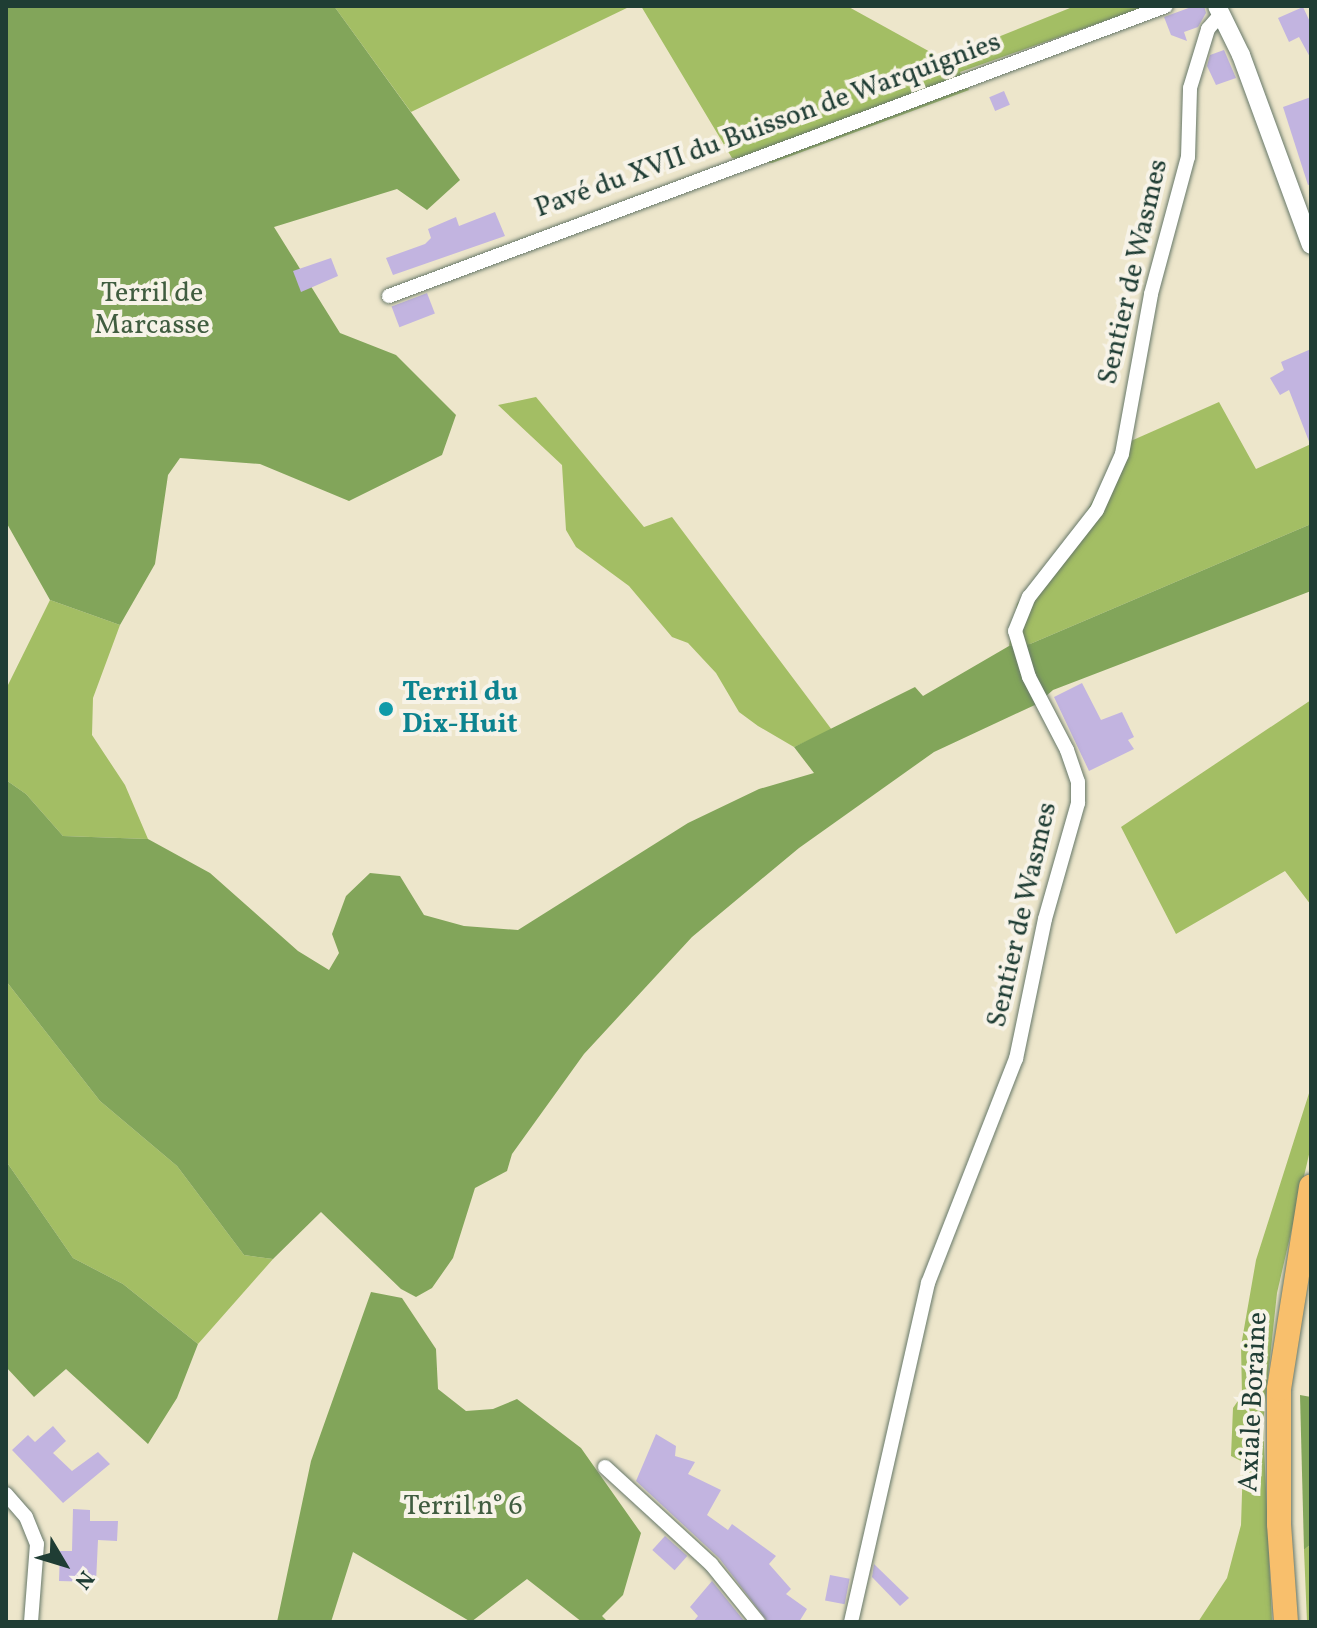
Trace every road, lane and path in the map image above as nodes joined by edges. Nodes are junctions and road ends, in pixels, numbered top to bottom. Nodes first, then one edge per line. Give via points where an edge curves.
1 (1166, 6) edge
2 (1219, 10) edge
3 (1311, 245) edge
4 (389, 296) dead end
5 (1311, 1187) edge
6 (605, 1467) dead end
7 (6, 1494) edge
8 (31, 1622) edge
9 (758, 1622) edge
10 (851, 1622) edge
11 (1286, 1622) edge

1 - 4 street, Pavé du XVII du Buisson de Warquignies
2 - 3 street via 1282,159
2 - 10 street, Sentier de Wasmes via 1193,77 1188,157 1151,294 1122,454 1097,510 1029,597 1015,631 1029,677 1067,750 1078,782 1078,803 1004,1099 928,1283
5 - 11 main road, Axiale Boraine via 1279,1389 1279,1524
6 - 9 street via 711,1564
7 - 8 street via 26,1517 37,1544

